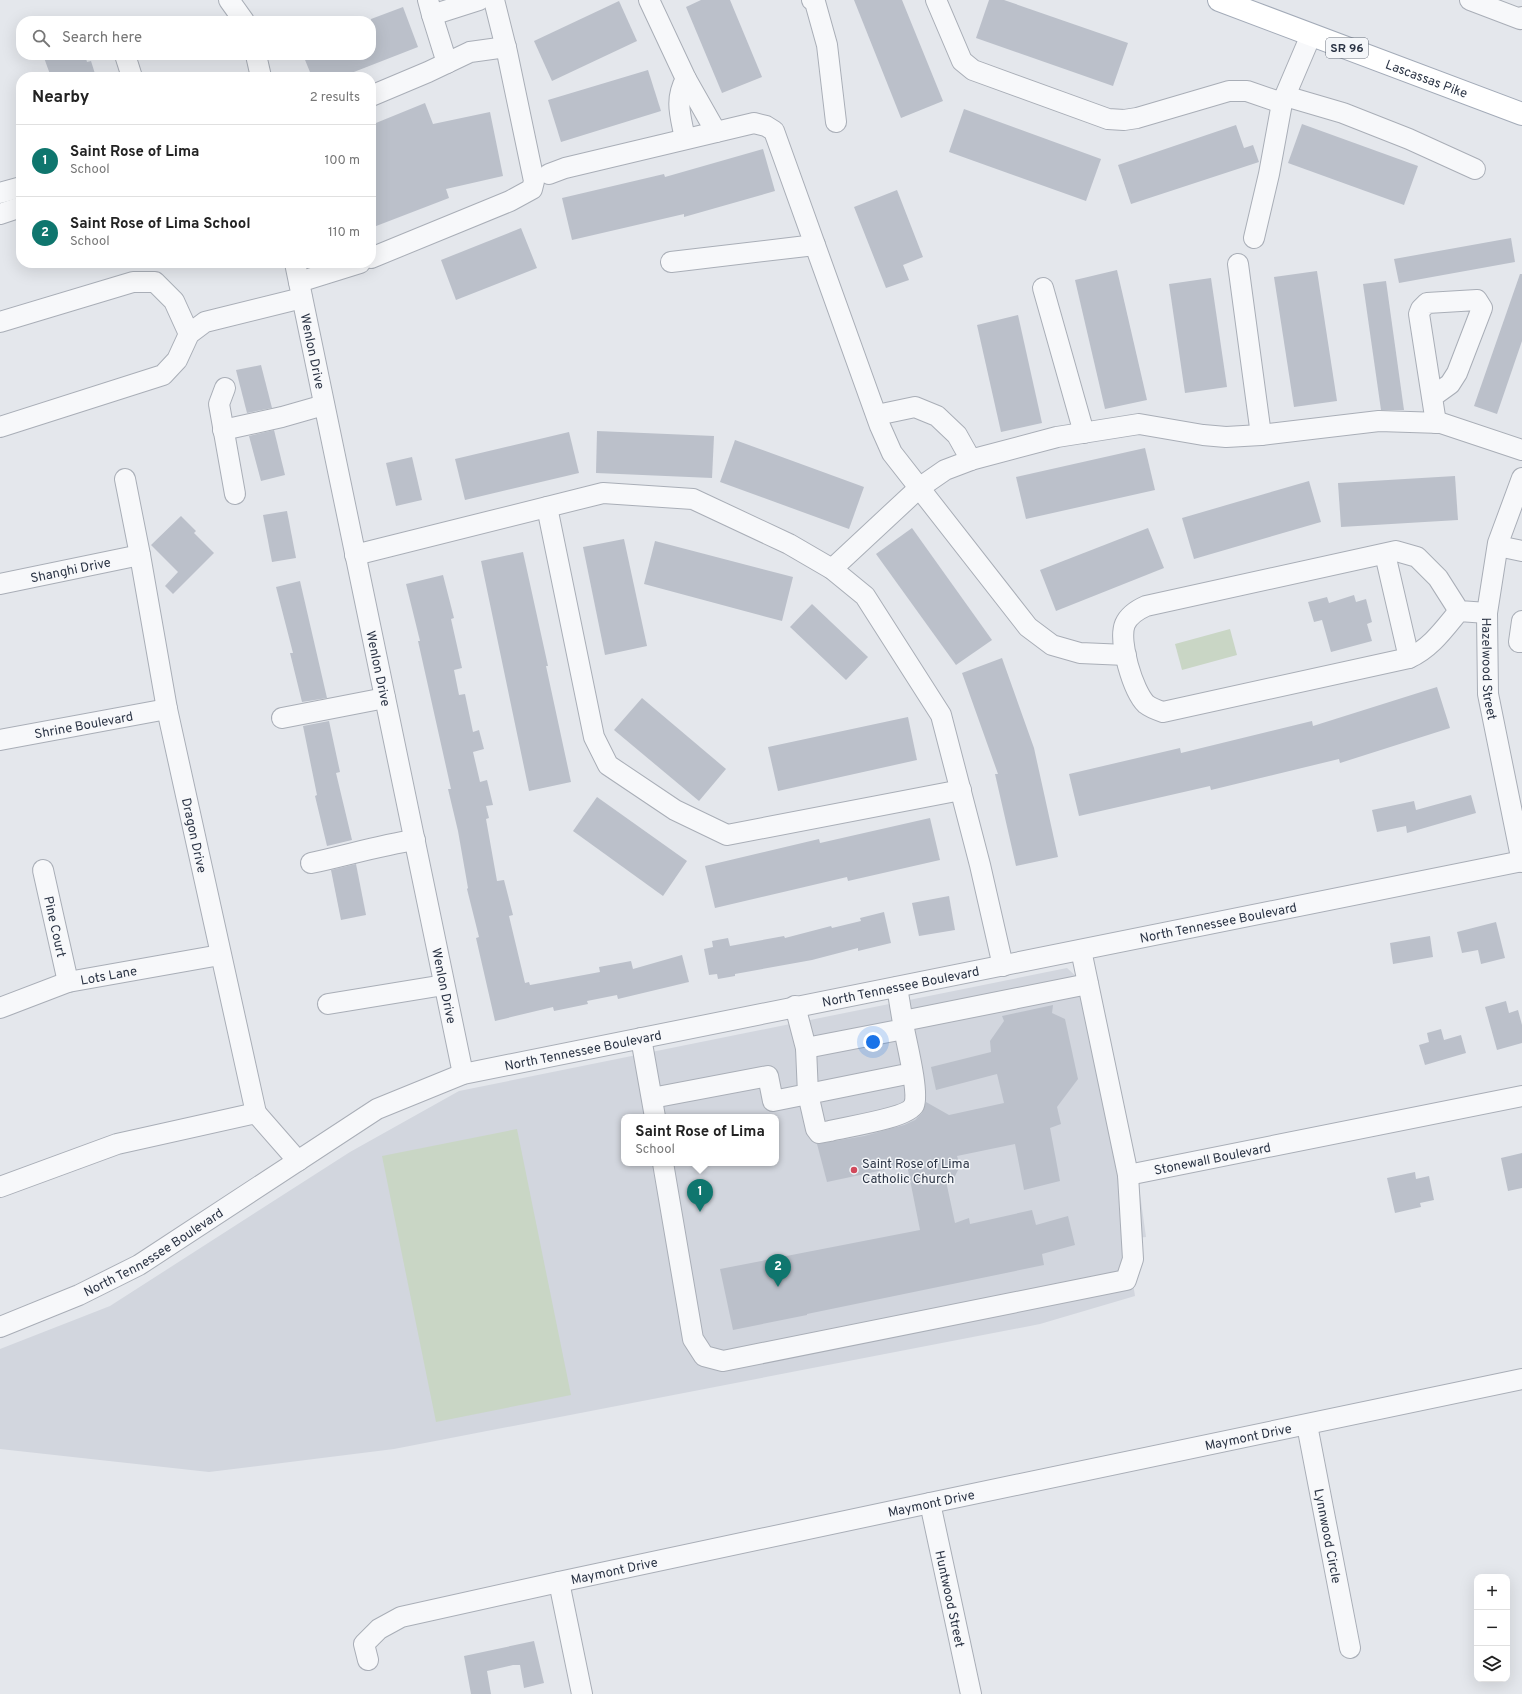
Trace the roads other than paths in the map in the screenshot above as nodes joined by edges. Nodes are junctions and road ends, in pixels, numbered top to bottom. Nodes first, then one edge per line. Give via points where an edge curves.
1 (229, 0) edge
2 (480, 0) edge
3 (494, 0) edge
4 (649, 0) edge
5 (812, 0) edge
6 (936, 0) edge
7 (1218, 0) edge
8 (1470, 0) edge
9 (430, 7) edge
10 (240, 16) edge
11 (1522, 17) edge
12 (1311, 35) junction
13 (506, 47) junction
14 (127, 60) edge
15 (257, 60) edge
16 (447, 63) junction
17 (130, 72) edge
18 (260, 72) edge
19 (686, 79) junction
20 (376, 94) edge
21 (1284, 100) junction
22 (1522, 114) edge
23 (836, 122) dead end
24 (716, 132) junction
25 (685, 139) junction
26 (1475, 170) dead end
27 (550, 174) dead end
28 (16, 188) edge
29 (0, 193) edge
30 (16, 209) edge
31 (0, 214) edge
32 (1254, 238) dead end
33 (815, 245) junction
34 (376, 256) edge
35 (671, 262) dead end
36 (1238, 264) dead end
37 (343, 268) edge
38 (299, 281) edge
39 (1043, 288) dead end
40 (0, 322) edge
41 (189, 334) junction
42 (225, 388) dead end
43 (1432, 397) junction
44 (324, 405) junction
45 (877, 415) junction
46 (1436, 422) junction
47 (0, 427) edge
48 (223, 430) junction
49 (1084, 432) junction
50 (1261, 435) junction
51 (1522, 450) edge
52 (971, 460) junction
53 (1522, 478) edge
54 (125, 479) dead end
55 (919, 488) junction
56 (235, 494) dead end
57 (547, 507) junction
58 (1498, 546) junction
59 (1522, 551) edge
60 (1385, 554) junction
61 (140, 555) junction
62 (355, 555) junction
63 (832, 569) junction
64 (0, 584) edge
65 (1459, 611) junction
66 (1487, 613) junction
67 (1522, 621) edge
68 (1522, 642) edge
69 (1126, 654) junction
70 (1409, 658) junction
71 (385, 698) junction
72 (167, 709) junction
73 (282, 718) dead end
74 (0, 740) edge
75 (961, 790) junction
76 (415, 840) junction
77 (1522, 862) edge
78 (311, 864) dead end
79 (43, 870) dead end
80 (1081, 950) junction
81 (220, 955) junction
82 (1003, 966) junction
83 (68, 982) junction
84 (1088, 984) junction
85 (444, 985) junction
86 (896, 987) junction
87 (328, 1004) dead end
88 (795, 1006) junction
89 (0, 1008) edge
90 (904, 1025) junction
91 (641, 1038) junction
92 (806, 1048) junction
93 (912, 1073) junction
94 (463, 1074) junction
95 (808, 1094) junction
96 (1522, 1096) edge
97 (653, 1108) edge
98 (256, 1113) junction
99 (298, 1161) junction
100 (663, 1166) edge
101 (1128, 1175) junction
102 (0, 1187) edge
103 (0, 1327) edge
104 (1522, 1379) edge
105 (1308, 1425) junction
106 (930, 1503) junction
107 (559, 1582) junction
108 (1350, 1648) dead end
109 (368, 1660) dead end
110 (582, 1694) edge
111 (971, 1694) edge

1 - 10 street
2 - 9 street
3 - 13 street
4 - 19 street
5 - 23 street via 815,2 827,45
6 - 21 street via 962,61 973,70 1108,119 1137,118 1229,91 1246,91
7 - 12 main road, Lascassas Pike / SR 96
8 - 11 street via 1520,19
9 - 16 street
12 - 21 street
12 - 22 main road, Lascassas Pike / SR 96
13 - 16 street via 470,52
13 - 34 street via 534,180 532,189 510,201
14 - 17 street
15 - 18 street
16 - 20 street
19 - 24 street
19 - 25 street via 678,99
21 - 26 street via 1358,119 1409,139
21 - 32 street
24 - 25 street
24 - 33 street via 754,123 774,131
25 - 27 street via 565,168
28 - 29 street
30 - 31 street
33 - 35 street
33 - 45 street
36 - 50 street
37 - 38 street
38 - 41 street via 205,322
38 - 44 street, Wenlon Drive
39 - 49 street
40 - 41 street via 133,282 155,282 174,301
41 - 47 street via 177,360 163,375
42 - 48 street via 219,404
43 - 43 street via 1419,314 1421,309 1427,303 1477,300 1482,308 1457,372 1450,384
43 - 46 street
44 - 48 street
44 - 62 street, Wenlon Drive
45 - 52 street via 916,407 937,416 957,435
45 - 55 street via 892,453
46 - 50 street via 1379,421
46 - 51 street
48 - 56 street
49 - 50 street via 1139,424 1203,435
49 - 52 street
52 - 55 street via 946,470
53 - 58 street, Hazelwood Street
54 - 61 street, Dragon Drive
55 - 63 street
55 - 69 street via 1028,627 1052,645 1059,647 1080,652
57 - 62 street
57 - 63 street via 603,493 693,499 789,544
57 - 75 street via 594,738 608,765 675,810 726,835
58 - 59 street
58 - 66 street, Hazelwood Street
60 - 65 street via 1396,551 1417,557 1438,578
60 - 69 street via 1146,606 1134,612 1125,624
60 - 70 street
61 - 64 street, Shanghi Drive
61 - 72 street, Dragon Drive
62 - 71 street, Wenlon Drive
63 - 75 street via 865,596 942,715
65 - 66 street
65 - 70 street via 1438,637 1422,652
66 - 77 street, Hazelwood Street via 1488,694
67 - 68 street via 1519,642
69 - 70 street via 1136,687 1145,703 1163,712
71 - 73 street
71 - 76 street, Wenlon Drive
72 - 74 street, Shrine Boulevard
72 - 81 street, Dragon Drive
75 - 82 street
76 - 78 street
76 - 85 street, Wenlon Drive
77 - 80 street, North Tennessee Boulevard
79 - 83 street, Pine Court
80 - 82 street, North Tennessee Boulevard
80 - 84 street
81 - 83 street, Lots Lane
81 - 98 street, Dragon Drive
82 - 86 street, North Tennessee Boulevard
83 - 89 street, Lots Lane
84 - 90 street
84 - 101 street
85 - 87 street
85 - 94 street, Wenlon Drive
86 - 88 street, North Tennessee Boulevard
86 - 90 street
88 - 91 street, North Tennessee Boulevard
88 - 92 street
90 - 92 street
90 - 93 street
91 - 94 street, North Tennessee Boulevard
91 - 97 street
92 - 95 street
93 - 95 street
93 - 95 street via 916,1093 914,1105 910,1110 898,1116 830,1131 819,1133 816,1129
94 - 99 street, North Tennessee Boulevard via 377,1109
95 - 97 street via 773,1101 768,1076
96 - 101 street, Stonewall Boulevard
98 - 99 street
98 - 102 street via 117,1144
99 - 103 street, North Tennessee Boulevard via 139,1265 79,1295
100 - 101 street via 692,1339 704,1356 723,1361 1126,1280 1133,1259
104 - 105 street, Maymont Drive
105 - 106 street, Maymont Drive
105 - 108 street, Lynnwood Circle
106 - 107 street, Maymont Drive
106 - 111 street, Huntwood Street
107 - 109 street, Maymont Drive via 401,1617 379,1629 364,1644
107 - 110 street

